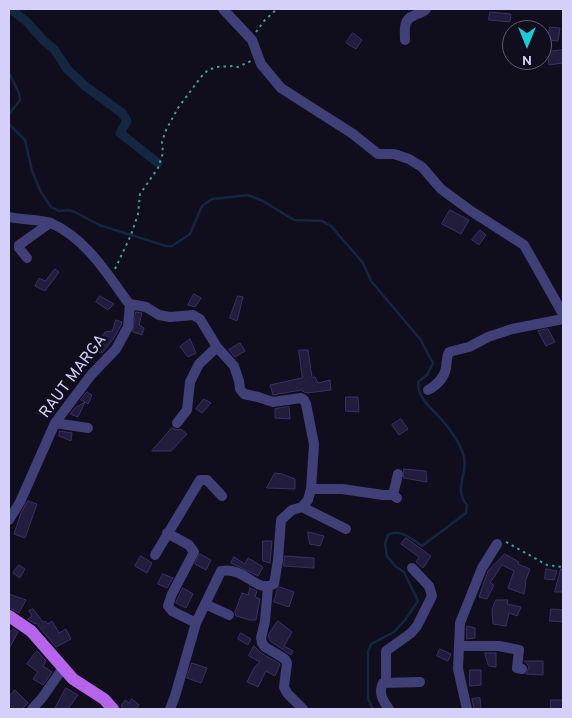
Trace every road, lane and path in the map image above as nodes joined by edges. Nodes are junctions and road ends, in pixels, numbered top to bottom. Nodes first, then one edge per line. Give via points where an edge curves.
1 (223, 9) edge
2 (277, 9) edge
3 (426, 9) edge
4 (252, 40) junction
5 (405, 40) dead end
6 (254, 59) dead end
7 (9, 217) edge
8 (50, 223) junction
9 (26, 258) dead end
10 (110, 278) junction
11 (130, 304) junction
12 (563, 314) edge
13 (563, 320) edge
14 (217, 347) junction
15 (428, 390) dead end
16 (55, 423) junction
17 (177, 423) dead end
18 (88, 428) dead end
19 (398, 474) dead end
20 (310, 489) junction
21 (222, 496) dead end
22 (302, 507) junction
23 (9, 520) edge
24 (346, 529) dead end
25 (167, 533) junction
26 (497, 544) joint
27 (155, 555) dead end
28 (563, 567) edge
29 (412, 568) dead end
30 (268, 587) junction
31 (205, 604) junction
32 (229, 615) dead end
33 (9, 616) edge
34 (196, 623) junction
35 (459, 646) junction
36 (63, 668) junction
37 (522, 669) dead end
38 (386, 682) junction
39 (420, 682) dead end
40 (175, 696) junction
41 (32, 709) edge
42 (113, 709) edge
43 (170, 709) edge
44 (180, 709) edge
45 (303, 709) edge
46 (389, 709) edge
47 (467, 709) edge

1 - 4 street
2 - 4 path via 264,21
3 - 5 street via 409,18
4 - 12 street via 260,64 281,88 354,134 378,154 394,154 422,167 441,189 524,246
6 - 10 path via 238,68 208,70 178,108 166,130 158,168 140,194 131,235
7 - 8 street
8 - 9 street via 19,245
8 - 10 street via 87,248
10 - 11 street
11 - 14 street via 170,317 194,315 200,319
11 - 16 street, RAUT MARGA via 128,327 116,349 91,375
13 - 15 street via 512,329 449,352 444,376
14 - 17 street via 199,364 190,382 187,410
14 - 20 street via 234,366 244,394 274,402 304,400 314,444
16 - 18 street
16 - 23 street, RAUT MARGA
19 - 20 street via 395,496 342,489
20 - 22 street via 308,500
21 - 25 street via 207,480 200,480
22 - 24 street
22 - 30 street via 292,510 281,520 276,578
25 - 27 street
25 - 34 street via 194,552 168,606
26 - 28 path via 502,540 547,565
26 - 35 street via 482,568 462,615
29 - 38 street via 429,586 432,596 411,634 386,650
30 - 31 street via 262,587 236,571 221,571
30 - 45 street via 262,643 285,659 284,687
31 - 32 street
31 - 34 street
33 - 36 main road via 32,631
34 - 40 street
35 - 37 street via 499,646 519,650 517,668
35 - 47 street via 458,669
36 - 41 street
36 - 42 main road
38 - 39 street
38 - 46 street via 381,687 381,694
40 - 43 street
40 - 44 street

